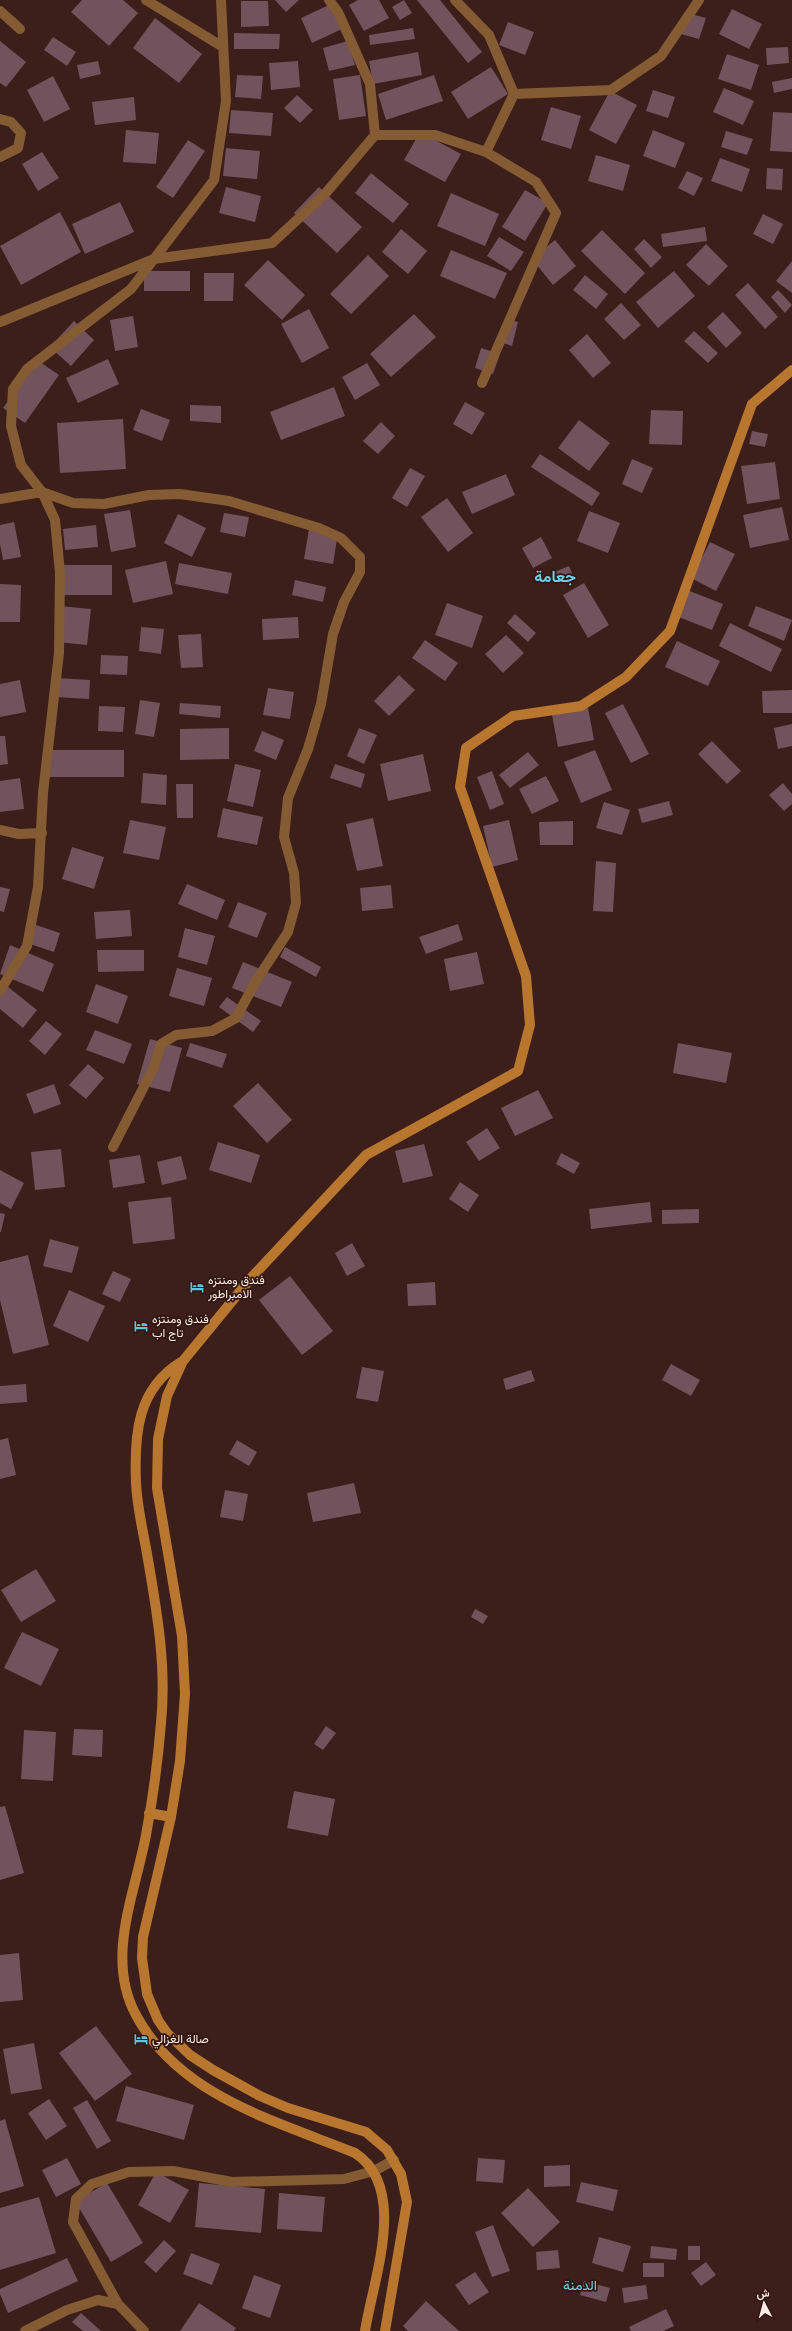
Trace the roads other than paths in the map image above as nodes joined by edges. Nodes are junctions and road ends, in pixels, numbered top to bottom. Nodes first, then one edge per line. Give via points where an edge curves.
1 (146, 0) edge
2 (221, 0) edge
3 (329, 0) edge
4 (455, 0) edge
5 (699, 0) edge
6 (0, 11) edge
7 (20, 29) dead end
8 (223, 47) junction
9 (514, 94) junction
10 (0, 119) edge
11 (375, 136) junction
12 (486, 152) junction
13 (0, 157) edge
14 (154, 259) junction
15 (0, 322) edge
16 (792, 370) edge
17 (482, 382) dead end
18 (42, 492) junction
19 (0, 499) edge
20 (0, 830) edge
21 (42, 833) junction
22 (0, 991) edge
23 (113, 1147) dead end
24 (182, 1361) junction
25 (150, 1813) junction
26 (171, 1817) junction
27 (394, 2160) junction
28 (374, 2171) junction
29 (118, 2304) junction
30 (25, 2331) edge
31 (144, 2331) edge
32 (365, 2331) edge
33 (385, 2331) edge

1 - 8 street
2 - 8 street
3 - 11 street via 338,12 370,84
4 - 9 street via 489,35
5 - 9 street via 661,56 611,90
6 - 7 street
8 - 14 street via 226,101 214,180
9 - 12 street
10 - 13 street via 11,122 21,133 18,148
11 - 12 street via 435,135
11 - 14 street via 325,194 272,243
12 - 17 street via 536,182 556,213
14 - 15 street
14 - 18 street via 131,289 27,369 13,389 12,426 21,465
16 - 24 main road via 752,404 670,631 626,677 581,706 513,716 466,748 460,787 526,976 530,1025 518,1071 366,1155 251,1278
18 - 19 street
18 - 21 street via 55,520 60,573 58,653 43,793
18 - 23 street via 73,503 104,504 149,495 180,494 229,501 318,528 341,538 360,557 360,572 344,602 333,634 321,704 308,749 288,798 284,837 294,873 296,903 288,932 256,981 236,1018 212,1031 176,1035 161,1044 154,1067
20 - 21 street via 19,834
21 - 22 street via 38,887 28,946
24 - 25 main road via 162,1376 147,1396 138,1420 137,1432 137,1495 157,1617 162,1668 162,1720
24 - 26 main road via 167,1396 158,1439 156,1464 159,1513 179,1616 185,1675 180,1761
25 - 26 main road
25 - 28 main road via 121,1946 126,1994 136,2015 162,2051 208,2090 355,2153
26 - 27 main road via 143,1938 144,1980 158,2020 178,2045 224,2077 288,2108 366,2132 375,2137
27 - 28 street
27 - 33 main road via 401,2174 407,2202
28 - 29 street via 344,2179 232,2182 173,2172 129,2172 92,2184 76,2199 73,2222
28 - 32 main road via 384,2198 384,2232
29 - 30 street via 98,2300 67,2310
29 - 31 street

